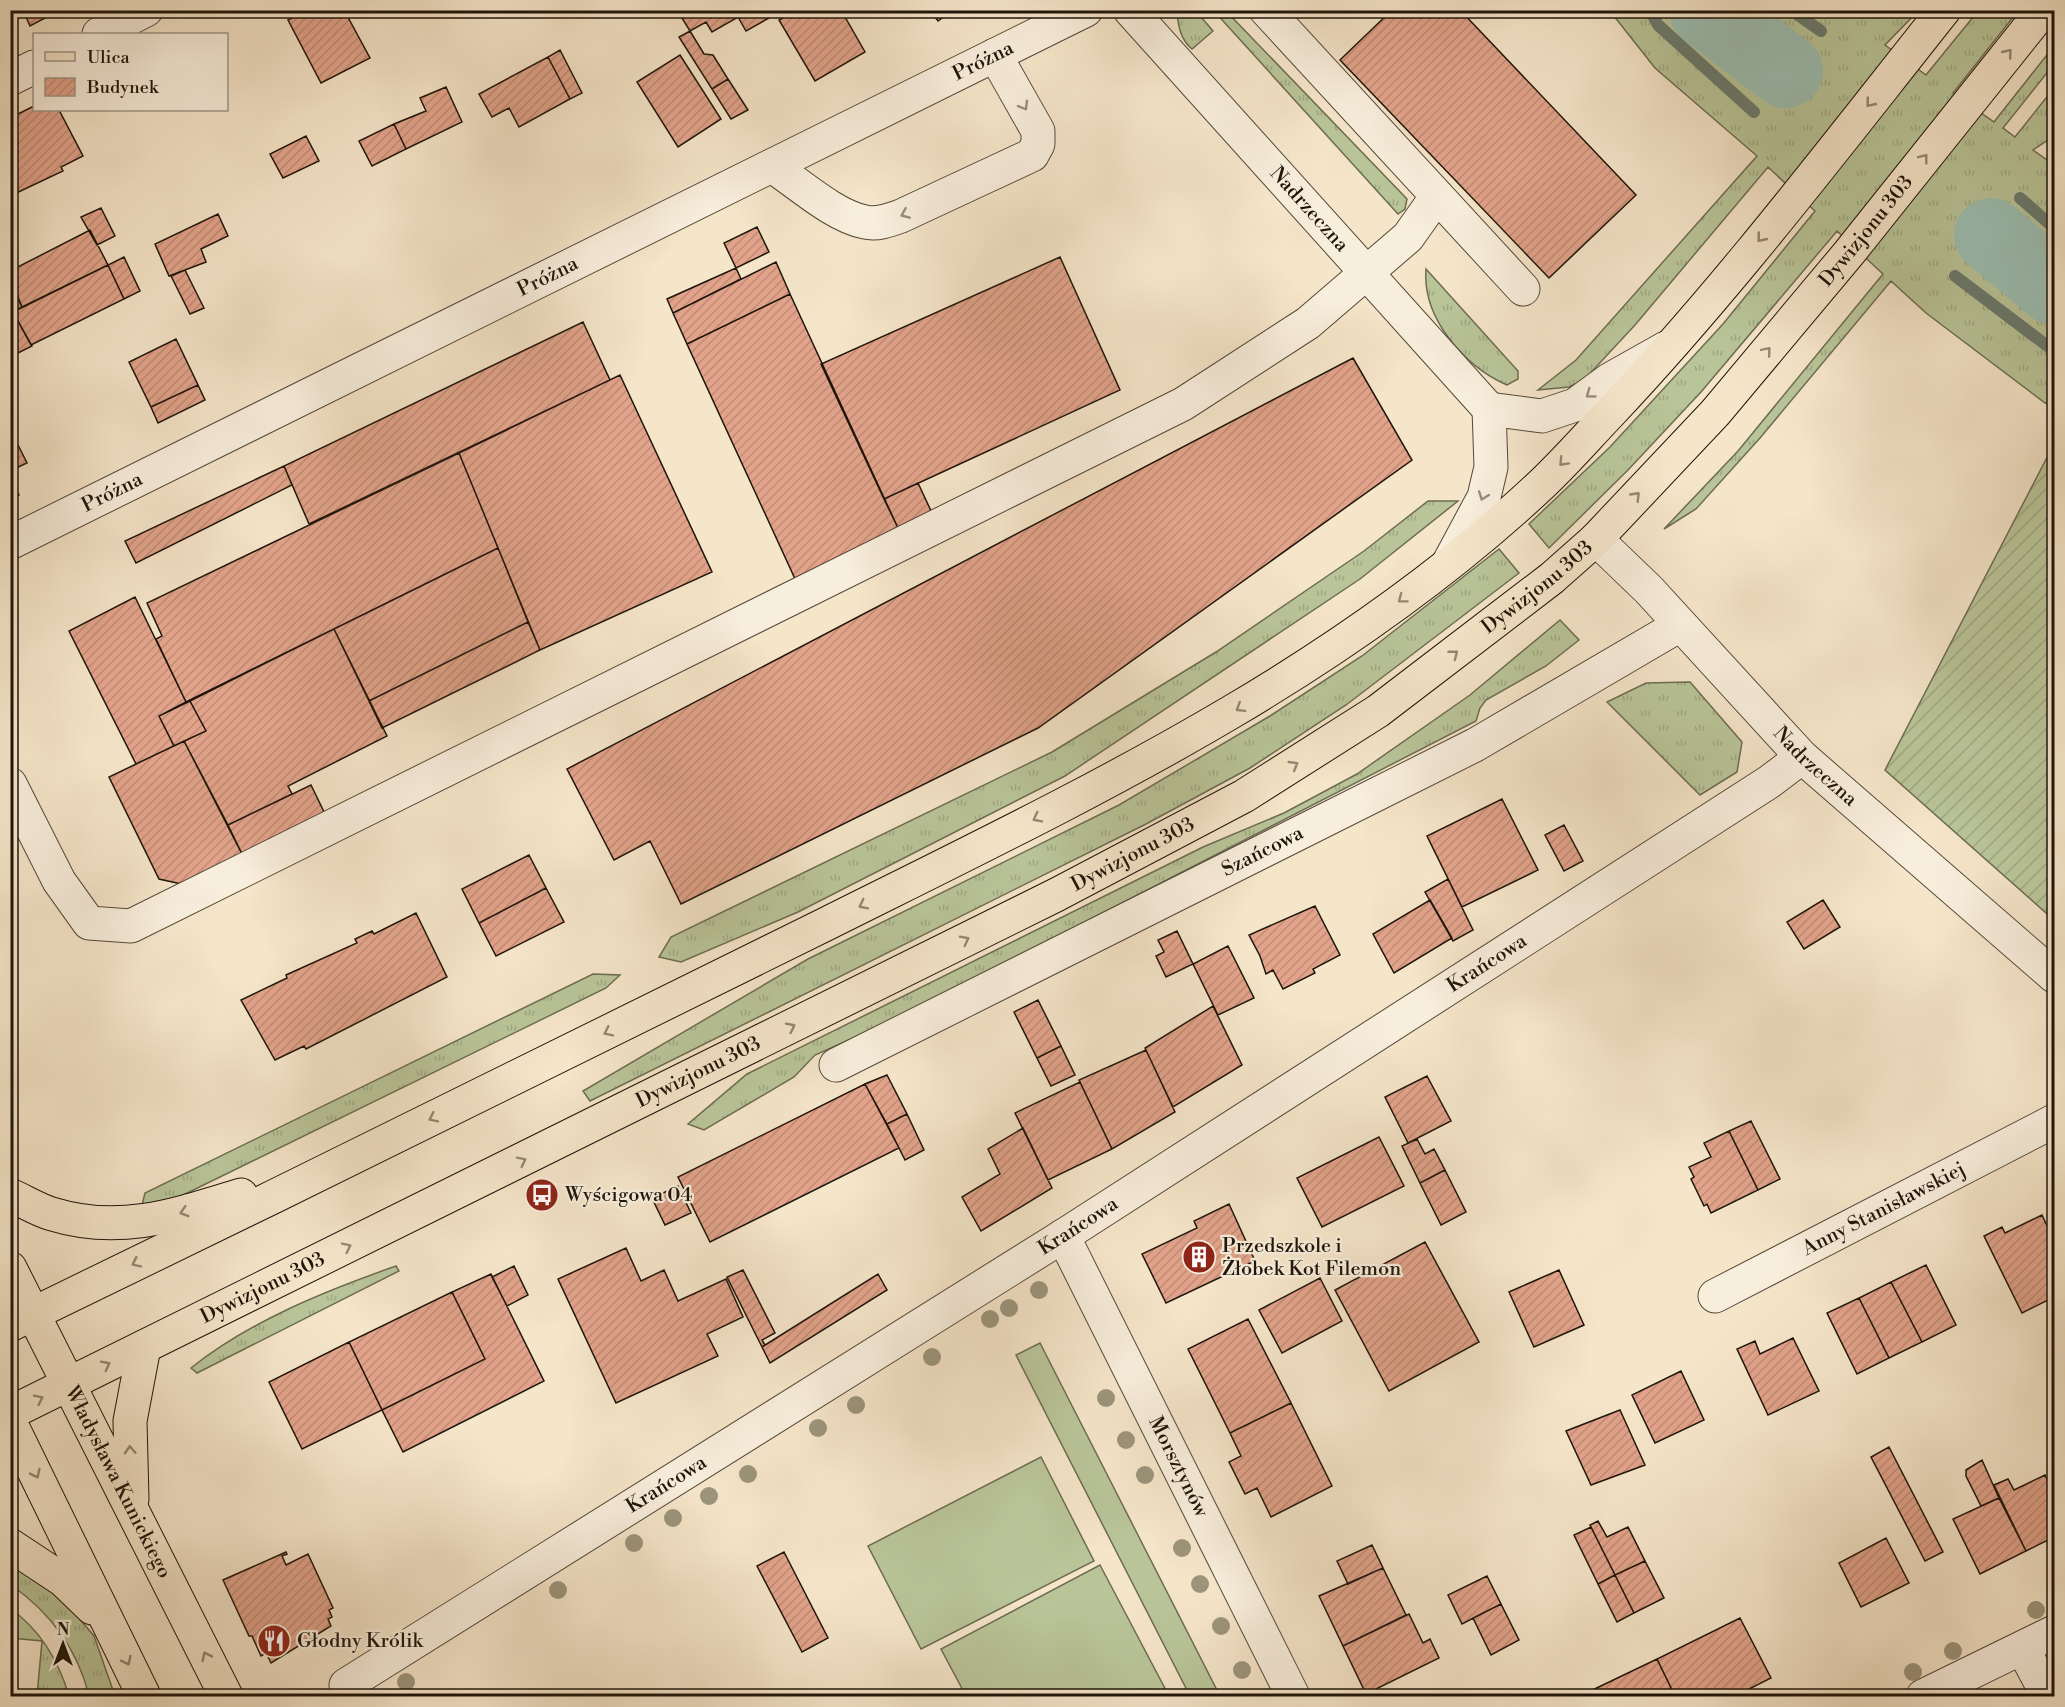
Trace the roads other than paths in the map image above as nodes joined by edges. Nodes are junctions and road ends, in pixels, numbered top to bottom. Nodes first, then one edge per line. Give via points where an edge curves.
1 (146, 10) edge
2 (1086, 10) edge
3 (1130, 10) edge
4 (1266, 10) edge
5 (1944, 10) edge
6 (2043, 10) edge
7 (101, 33) edge
8 (995, 55) junction
9 (33, 68) edge
10 (10, 79) edge
11 (772, 166) junction
12 (1437, 196) junction
13 (1366, 274) junction
14 (1523, 289) dead end
15 (1676, 343) junction
16 (1489, 409) junction
17 (1596, 538) junction
18 (10, 543) edge
19 (1448, 564) junction
20 (1680, 625) junction
21 (1802, 757) junction
22 (10, 784) edge
23 (2055, 976) edge
24 (836, 1065) dead end
25 (2055, 1122) edge
26 (340, 1164) junction
27 (10, 1195) edge
28 (1063, 1236) junction
29 (10, 1268) edge
30 (1714, 1296) dead end
31 (22, 1320) edge
32 (144, 1347) junction
33 (68, 1384) junction
34 (10, 1413) edge
35 (10, 1422) edge
36 (132, 1508) junction
37 (10, 1545) edge
38 (110, 1626) junction
39 (2055, 1632) edge
40 (2023, 1649) junction
41 (346, 1685) dead end
42 (144, 1696) edge
43 (226, 1696) edge
44 (1293, 1696) edge
45 (1923, 1696) edge
46 (2048, 1696) edge

1 - 7 street
2 - 8 street, Próżna
3 - 13 street, Nadrzeczna
4 - 12 street
5 -> 15 main road
17 -> 6 main road, Dywizjonu 303 via 1715,413
8 - 11 street, Próżna
8 -> 11 street via 1038,132 1038,144 1032,154 882,222 864,222 837,211
9 - 10 street
11 - 18 street, Próżna
12 - 13 street via 1408,237
12 - 14 street
13 - 16 street, Nadrzeczna
13 - 22 street via 1308,323 1182,404 131,926 89,923 59,880
15 -> 16 street via 1609,380 1575,405 1542,416
15 -> 19 main road via 1544,482
16 -> 19 street via 1491,467 1484,497
17 - 20 street, Nadrzeczna
32 -> 17 main road, Dywizjonu 303 via 1046,900 1244,796 1378,711 1552,578
19 -> 26 main road via 1306,667 1161,754
20 - 21 street, Nadrzeczna
20 - 24 street, Szańcowa via 1475,745
21 - 23 street, Nadrzeczna
21 - 28 street, Krańcowa
25 - 30 street, Anny Stanisławskiej
26 -> 27 main road via 160,1219 111,1225 50,1214
26 -> 31 main road
28 - 41 street, Krańcowa
28 - 44 street, Morsztynów
29 - 31 main road, Władysława Kunickiego
31 - 33 main road, Władysława Kunickiego
33 -> 32 main road, Dywizjonu 303
36 -> 32 main road via 130,1421
34 -> 33 main road, Dywizjonu 303
33 - 36 main road, Władysława Kunickiego
35 -> 38 main road
43 -> 36 main road, Władysława Kunickiego
37 - 38 main road via 63,1580
38 -> 42 main road
39 - 40 street
40 - 45 street
40 - 46 street

